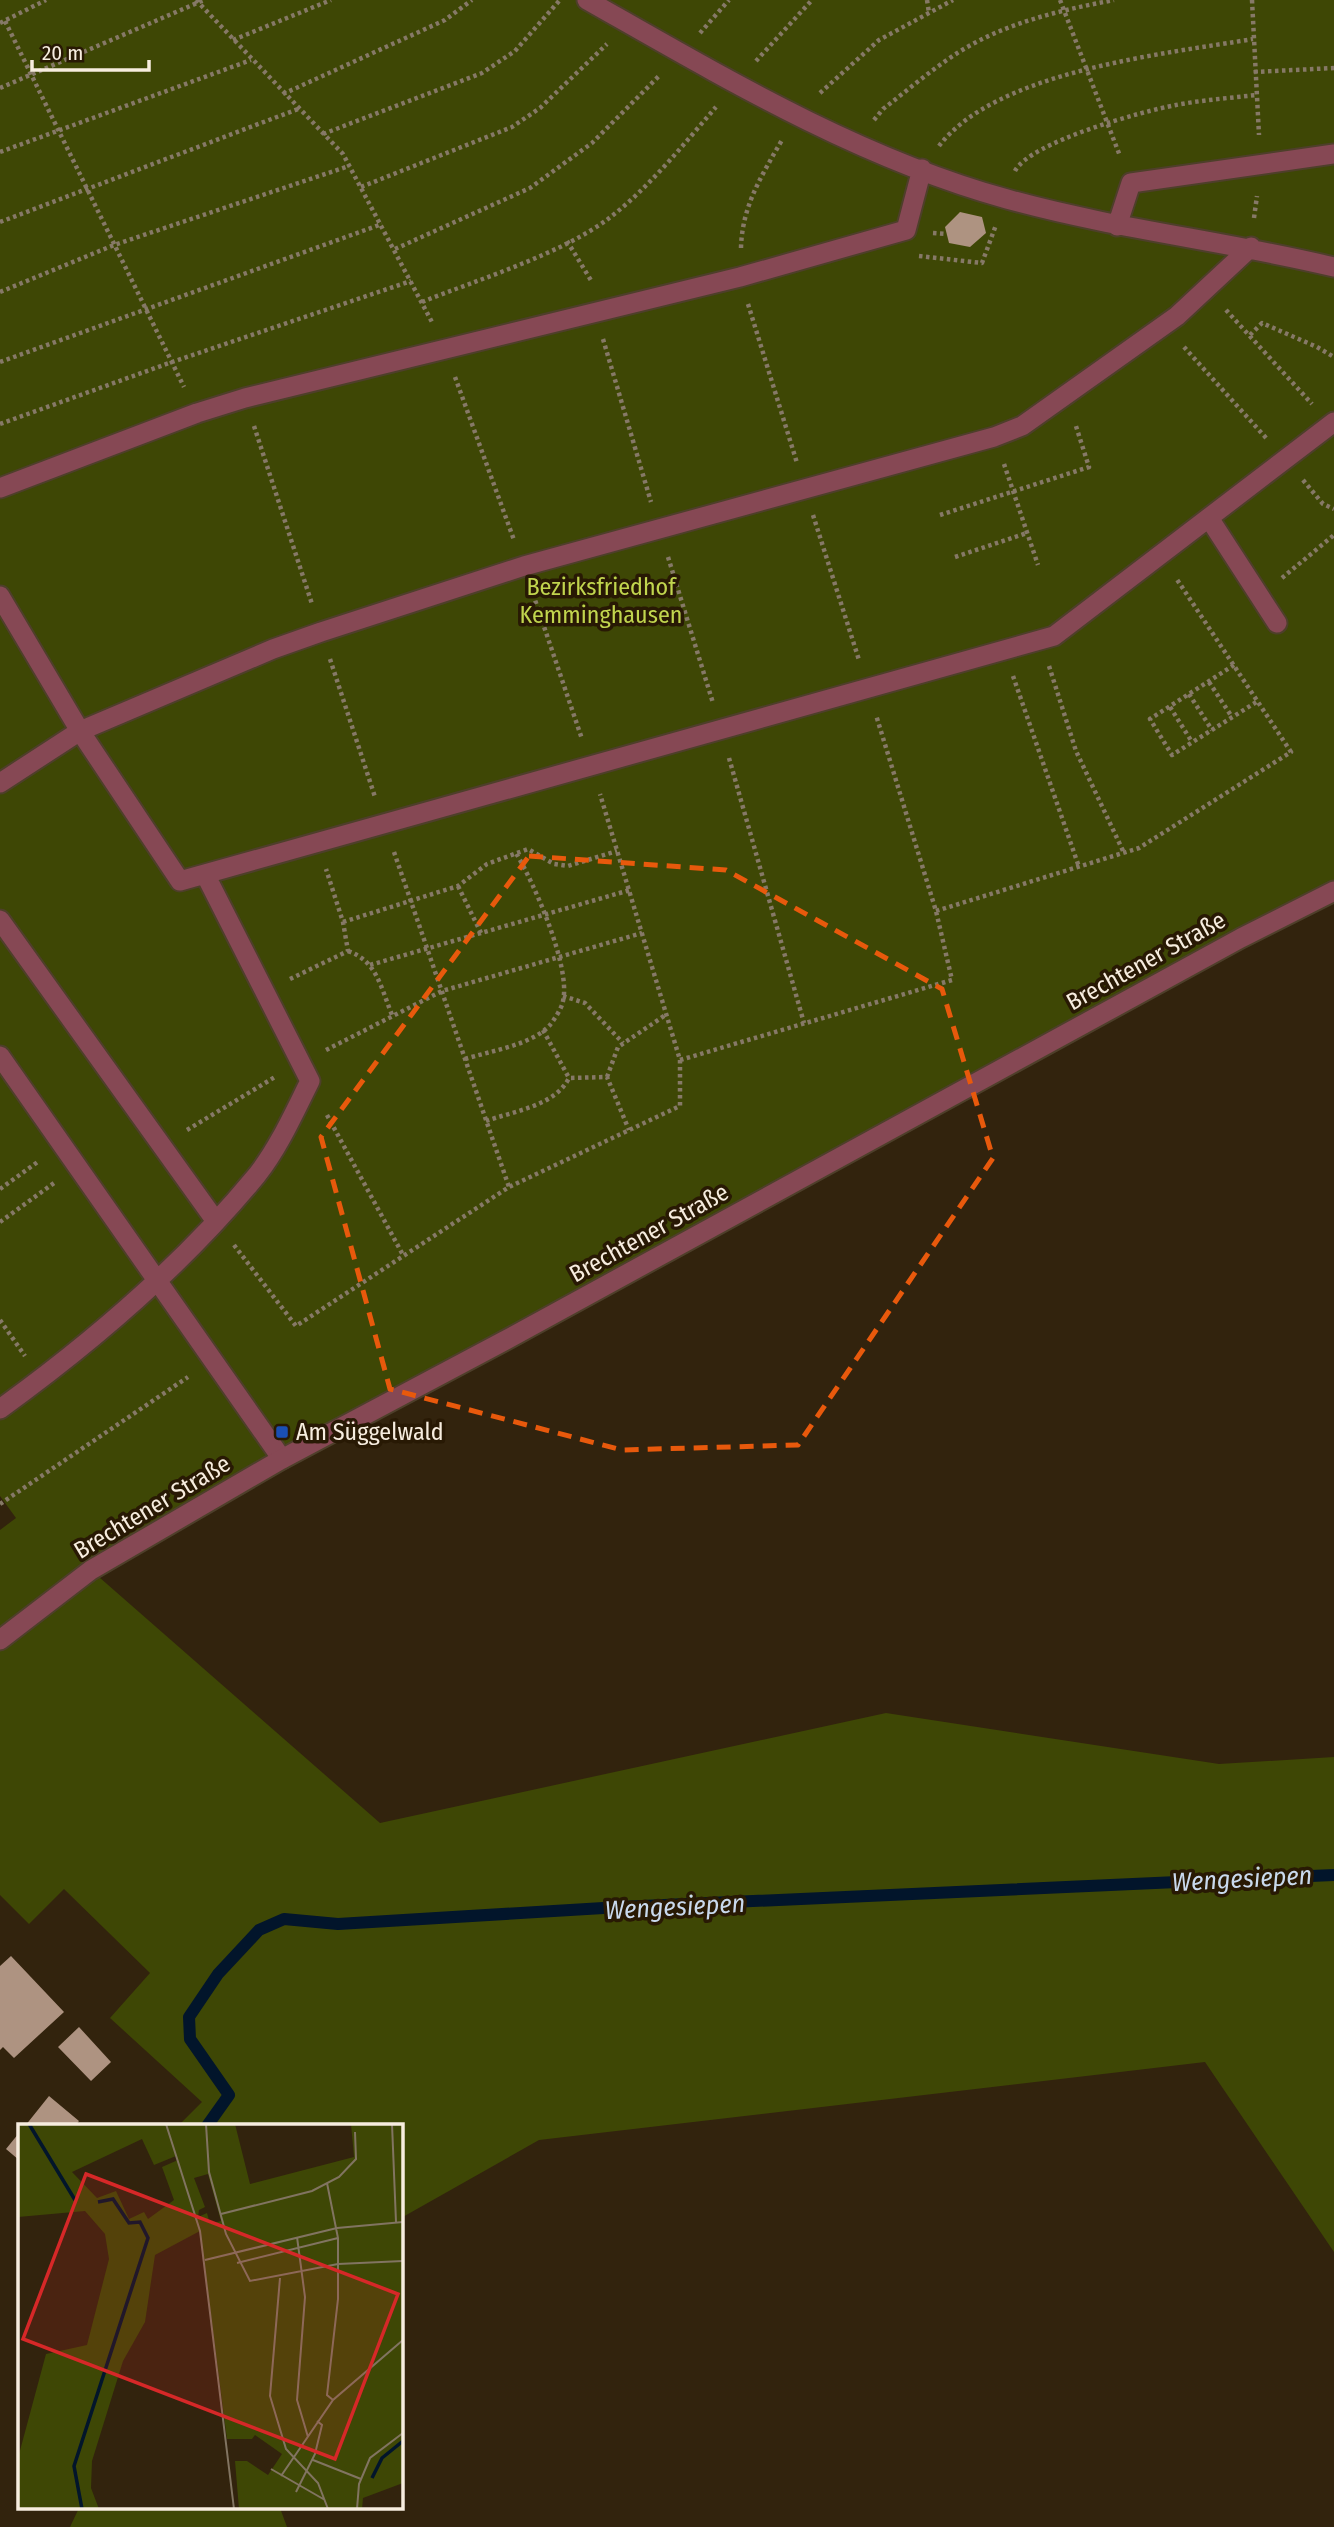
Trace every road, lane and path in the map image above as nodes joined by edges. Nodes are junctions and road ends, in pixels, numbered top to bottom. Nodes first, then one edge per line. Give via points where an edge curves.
1 (46, 0) edge
2 (331, 0) edge
3 (472, 0) edge
4 (560, 0) edge
5 (587, 0) edge
6 (729, 0) edge
7 (812, 0) edge
8 (927, 0) edge
9 (953, 0) edge
10 (1060, 0) edge
11 (1114, 0) edge
12 (1252, 0) edge
13 (200, 1) edge
14 (1063, 9) junction
15 (929, 13) junction
16 (3, 22) edge
17 (628, 23) junction
18 (1253, 38) junction
19 (233, 40) junction
20 (681, 53) junction
21 (251, 60) junction
22 (1334, 68) edge
23 (1087, 71) junction
24 (1254, 72) junction
25 (32, 76) junction
26 (735, 83) junction
27 (0, 88) edge
28 (283, 94) junction
29 (1256, 95) junction
30 (298, 109) junction
31 (796, 114) junction
32 (1107, 123) junction
33 (58, 130) junction
34 (323, 134) junction
35 (856, 143) junction
36 (0, 152) edge
37 (1334, 154) edge
38 (1261, 163) junction
39 (349, 166) junction
40 (922, 169) junction
41 (87, 187) junction
42 (361, 188) junction
43 (1006, 199) junction
44 (0, 222) edge
45 (382, 224) junction
46 (1117, 226) junction
47 (906, 230) junction
48 (567, 241) junction
49 (114, 245) junction
50 (1251, 247) junction
51 (395, 249) junction
52 (1334, 267) edge
53 (740, 277) junction
54 (591, 279) dead end
55 (411, 281) junction
56 (1207, 288) junction
57 (0, 292) edge
58 (422, 302) junction
59 (145, 307) junction
60 (595, 313) junction
61 (1165, 325) junction
62 (1250, 335) junction
63 (444, 348) junction
64 (1334, 357) edge
65 (0, 362) edge
66 (172, 362) junction
67 (1067, 397) junction
68 (197, 413) junction
69 (0, 424) edge
70 (1332, 424) edge
71 (994, 437) junction
72 (1286, 460) junction
73 (0, 488) edge
74 (805, 489) junction
75 (1013, 492) junction
76 (1334, 509) edge
77 (940, 515) dead end
78 (1209, 518) junction
79 (660, 530) junction
80 (1027, 533) junction
81 (1334, 535) edge
82 (1161, 555) junction
83 (955, 557) dead end
84 (1038, 565) dead end
85 (524, 566) junction
86 (0, 596) edge
87 (1260, 596) junction
88 (1278, 623) dead end
89 (1040, 640) junction
90 (1003, 650) junction
91 (1234, 666) junction
92 (1209, 682) junction
93 (867, 688) junction
94 (1189, 694) junction
95 (1258, 701) junction
96 (1170, 707) junction
97 (1232, 718) junction
98 (721, 729) junction
99 (1212, 730) junction
100 (80, 731) junction
101 (1192, 742) junction
102 (591, 765) junction
103 (0, 783) edge
104 (384, 823) junction
105 (317, 842) junction
106 (617, 851) junction
107 (516, 853) junction
108 (1124, 853) junction
109 (1079, 867) junction
110 (205, 874) junction
111 (458, 886) junction
112 (630, 890) junction
113 (1334, 891) edge
114 (411, 900) junction
115 (936, 911) junction
116 (545, 914) junction
117 (0, 920) edge
118 (343, 922) junction
119 (481, 933) junction
120 (642, 933) junction
121 (428, 948) junction
122 (348, 951) junction
123 (557, 957) junction
124 (370, 965) junction
125 (265, 991) junction
126 (442, 991) junction
127 (563, 996) junction
128 (667, 1014) junction
129 (393, 1015) junction
130 (804, 1023) junction
131 (543, 1030) junction
132 (623, 1043) junction
133 (0, 1056) edge
134 (465, 1059) junction
135 (680, 1060) junction
136 (301, 1063) junction
137 (607, 1077) junction
138 (569, 1078) junction
139 (265, 1082) dead end
140 (310, 1082) junction
141 (486, 1121) junction
142 (629, 1130) junction
143 (62, 1145) junction
144 (161, 1146) junction
145 (78, 1167) junction
146 (509, 1187) junction
147 (0, 1189) edge
148 (215, 1220) junction
149 (0, 1222) edge
150 (403, 1255) junction
151 (158, 1283) junction
152 (0, 1320) edge
153 (212, 1360) junction
154 (42, 1379) junction
155 (0, 1409) edge
156 (282, 1460) junction
157 (0, 1504) edge
158 (0, 1640) edge

1 - 16 path
2 - 19 path
3 - 28 path via 445,20
4 - 34 path via 515,51 482,73
5 - 17 street
6 - 20 path
7 - 26 path
8 - 15 path
9 - 15 path
10 - 14 path
11 - 14 path
12 - 18 path
13 - 19 path
13 - 25 path
14 - 23 path
14 - 35 path via 1007,28 949,58 883,109
15 - 31 path via 879,40
16 - 25 path
17 - 20 street
17 - 42 path via 540,107 512,127
18 - 23 path
18 - 24 path
19 - 21 path
20 - 26 street
20 - 51 path via 592,144 530,188
21 - 28 path
21 - 33 path
22 - 24 path
23 - 32 path
23 - 40 path via 1039,83 977,110 945,138
24 - 29 path
25 - 27 path
25 - 33 path
26 - 31 street
26 - 48 path via 675,154 607,219
28 - 30 path
29 - 32 path via 1175,105
29 - 38 path
30 - 34 path
30 - 41 path
31 - 35 street
31 - 53 path via 747,206
32 - 43 path via 1027,156 1011,177
33 - 36 path
33 - 41 path
34 - 39 path
35 - 40 street
37 - 38 street
38 - 46 street via 1131,183
38 - 50 path
39 - 42 path
39 - 49 path
40 - 43 street
40 - 47 street
41 - 44 path
41 - 49 path
42 - 45 path
43 - 46 street
43 - 47 path via 982,263 902,254
45 - 51 path
45 - 59 path
46 - 50 street
47 - 53 street
48 - 54 path
48 - 58 path
49 - 57 path
49 - 59 path
50 - 52 street
50 - 56 street
51 - 55 path
53 - 60 street
53 - 74 path
55 - 58 path
55 - 66 path
56 - 61 street
56 - 62 path
58 - 63 path
59 - 65 path
59 - 66 path
60 - 63 street
60 - 79 path
61 - 67 street
61 - 72 path
62 - 64 path via 1262,323
62 - 70 path
63 - 68 street
63 - 85 path
66 - 68 path
66 - 69 path
67 - 71 street via 1022,426
67 - 75 path via 1089,467
68 - 73 street
70 - 72 street
71 - 74 street
71 - 75 path
72 - 76 path via 1324,504
72 - 78 street
74 - 79 street
74 - 93 path
75 - 77 path
75 - 80 path
78 - 82 street
78 - 87 street
79 - 85 street
79 - 98 path
80 - 83 path
80 - 84 path
81 - 87 path
82 - 89 street via 1066,629
82 - 91 path
85 - 100 street via 273,649
85 - 102 path
86 - 100 street
87 - 88 street
89 - 90 street
89 - 108 path via 1076,751
90 - 93 street
90 - 109 path
91 - 92 path
91 - 95 path
92 - 94 path
92 - 97 path
93 - 98 street
93 - 115 path
94 - 96 path
94 - 99 path
95 - 97 path
95 - 108 path via 1291,752
96 - 101 path
96 - 101 path via 1150,719 1172,755
97 - 99 path
98 - 102 street
98 - 130 path
99 - 101 path
100 - 103 street
100 - 110 street via 180,881
102 - 104 street
102 - 106 path
104 - 105 street
104 - 114 path
105 - 110 street
105 - 118 path
106 - 107 path via 568,866 554,864 528,849
106 - 112 path
107 - 111 path via 487,864
107 - 116 path via 541,897
108 - 109 path
109 - 115 path
110 - 125 street
111 - 114 path
111 - 119 path
112 - 116 path
112 - 120 path
113 - 156 street, Brechtener Straße via 1228,944
114 - 118 path
114 - 121 path
115 - 130 path via 951,980
116 - 119 path
116 - 123 path
117 - 144 street
118 - 122 path
119 - 121 path
120 - 123 path
120 - 128 path
121 - 124 path
121 - 126 path
122 - 124 path via 362,955
122 - 125 path
123 - 126 path
123 - 127 path
124 - 129 path
125 - 136 street
126 - 129 path
126 - 134 path
127 - 131 path
127 - 132 path via 585,1003
128 - 132 path
128 - 135 path
129 - 136 path
130 - 135 path
131 - 134 path
131 - 138 path
132 - 137 path
133 - 143 street
134 - 141 path
135 - 142 path via 680,1106
136 - 140 street
137 - 138 path
137 - 142 path
138 - 141 path via 551,1099
139 - 144 path
140 - 148 street via 258,1173
140 - 150 path
141 - 146 path
142 - 146 path
143 - 145 street
143 - 147 path
144 - 148 street
145 - 149 path
145 - 151 street
146 - 150 path
148 - 150 path via 296,1326
148 - 151 street
151 - 153 street
151 - 154 street
152 - 154 path
153 - 156 street
153 - 157 path
154 - 155 street
156 - 158 street, Brechtener Straße via 90,1570

